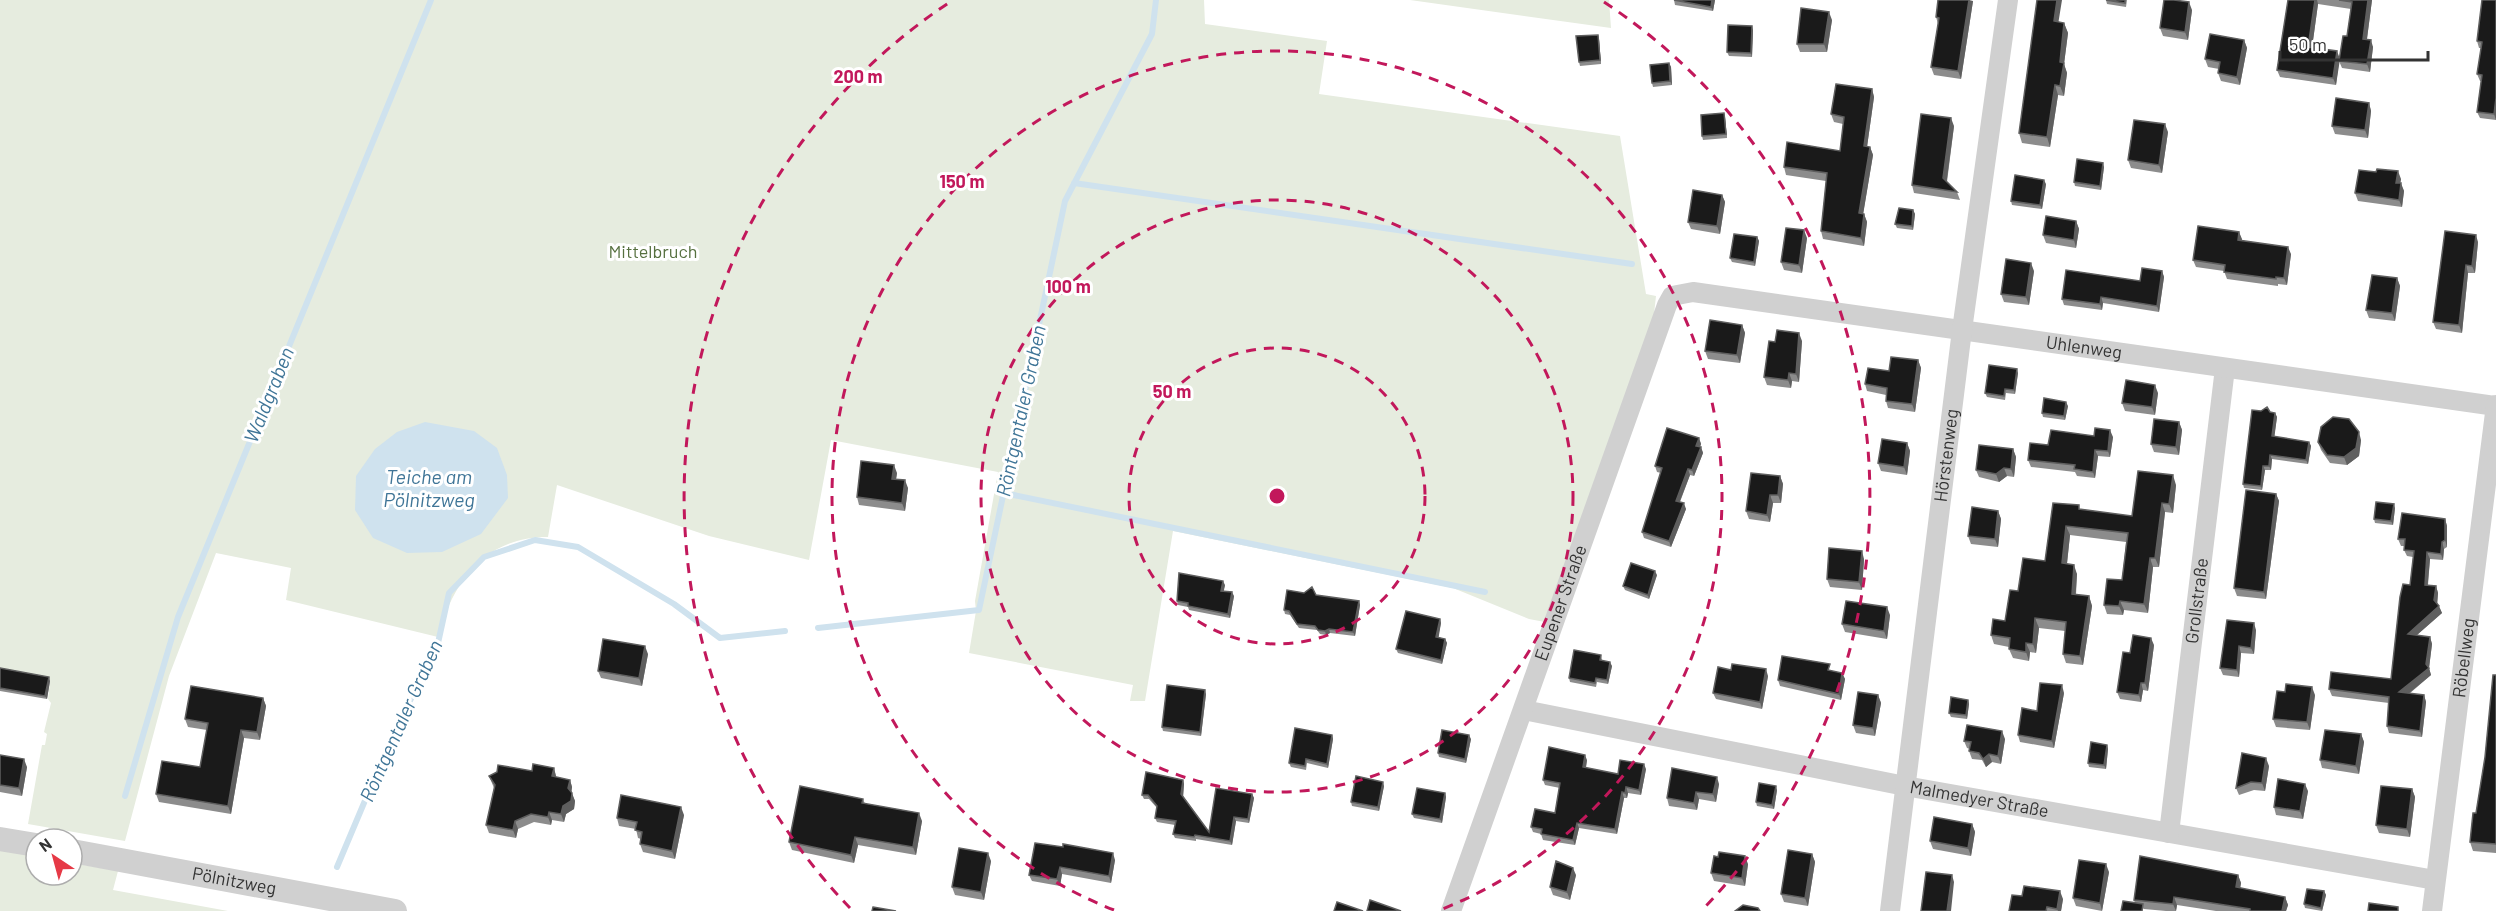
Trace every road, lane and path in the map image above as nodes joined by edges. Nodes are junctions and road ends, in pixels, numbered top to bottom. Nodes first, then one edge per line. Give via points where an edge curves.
1 (2008, 0) edge
2 (1672, 296) joint
3 (1962, 330) junction
4 (2225, 368) junction
5 (2496, 406) edge
6 (1524, 710) junction
7 (1905, 786) junction
8 (2169, 833) junction
9 (0, 839) edge
10 (24, 843) edge
11 (84, 853) edge
12 (2435, 880) junction
13 (395, 911) edge
14 (1451, 911) edge
15 (1890, 911) edge
16 (2432, 911) edge

1 - 3 street, Hörstenweg
2 - 3 street, Uhlenweg via 1693,292
2 - 6 street, Eupener Straße
3 - 4 street, Uhlenweg
3 - 7 street, Hörstenweg
4 - 5 street, Uhlenweg
4 - 8 street, Grollstraße
5 - 12 street, Röbellweg
6 - 7 street, Malmedyer Straße
6 - 14 street, Eupener Straße
7 - 8 street, Malmedyer Straße
7 - 15 street, Hörstenweg
8 - 12 street, Malmedyer Straße
9 - 10 street
11 - 13 street, Pölnitzweg
12 - 16 street, Röbellweg

